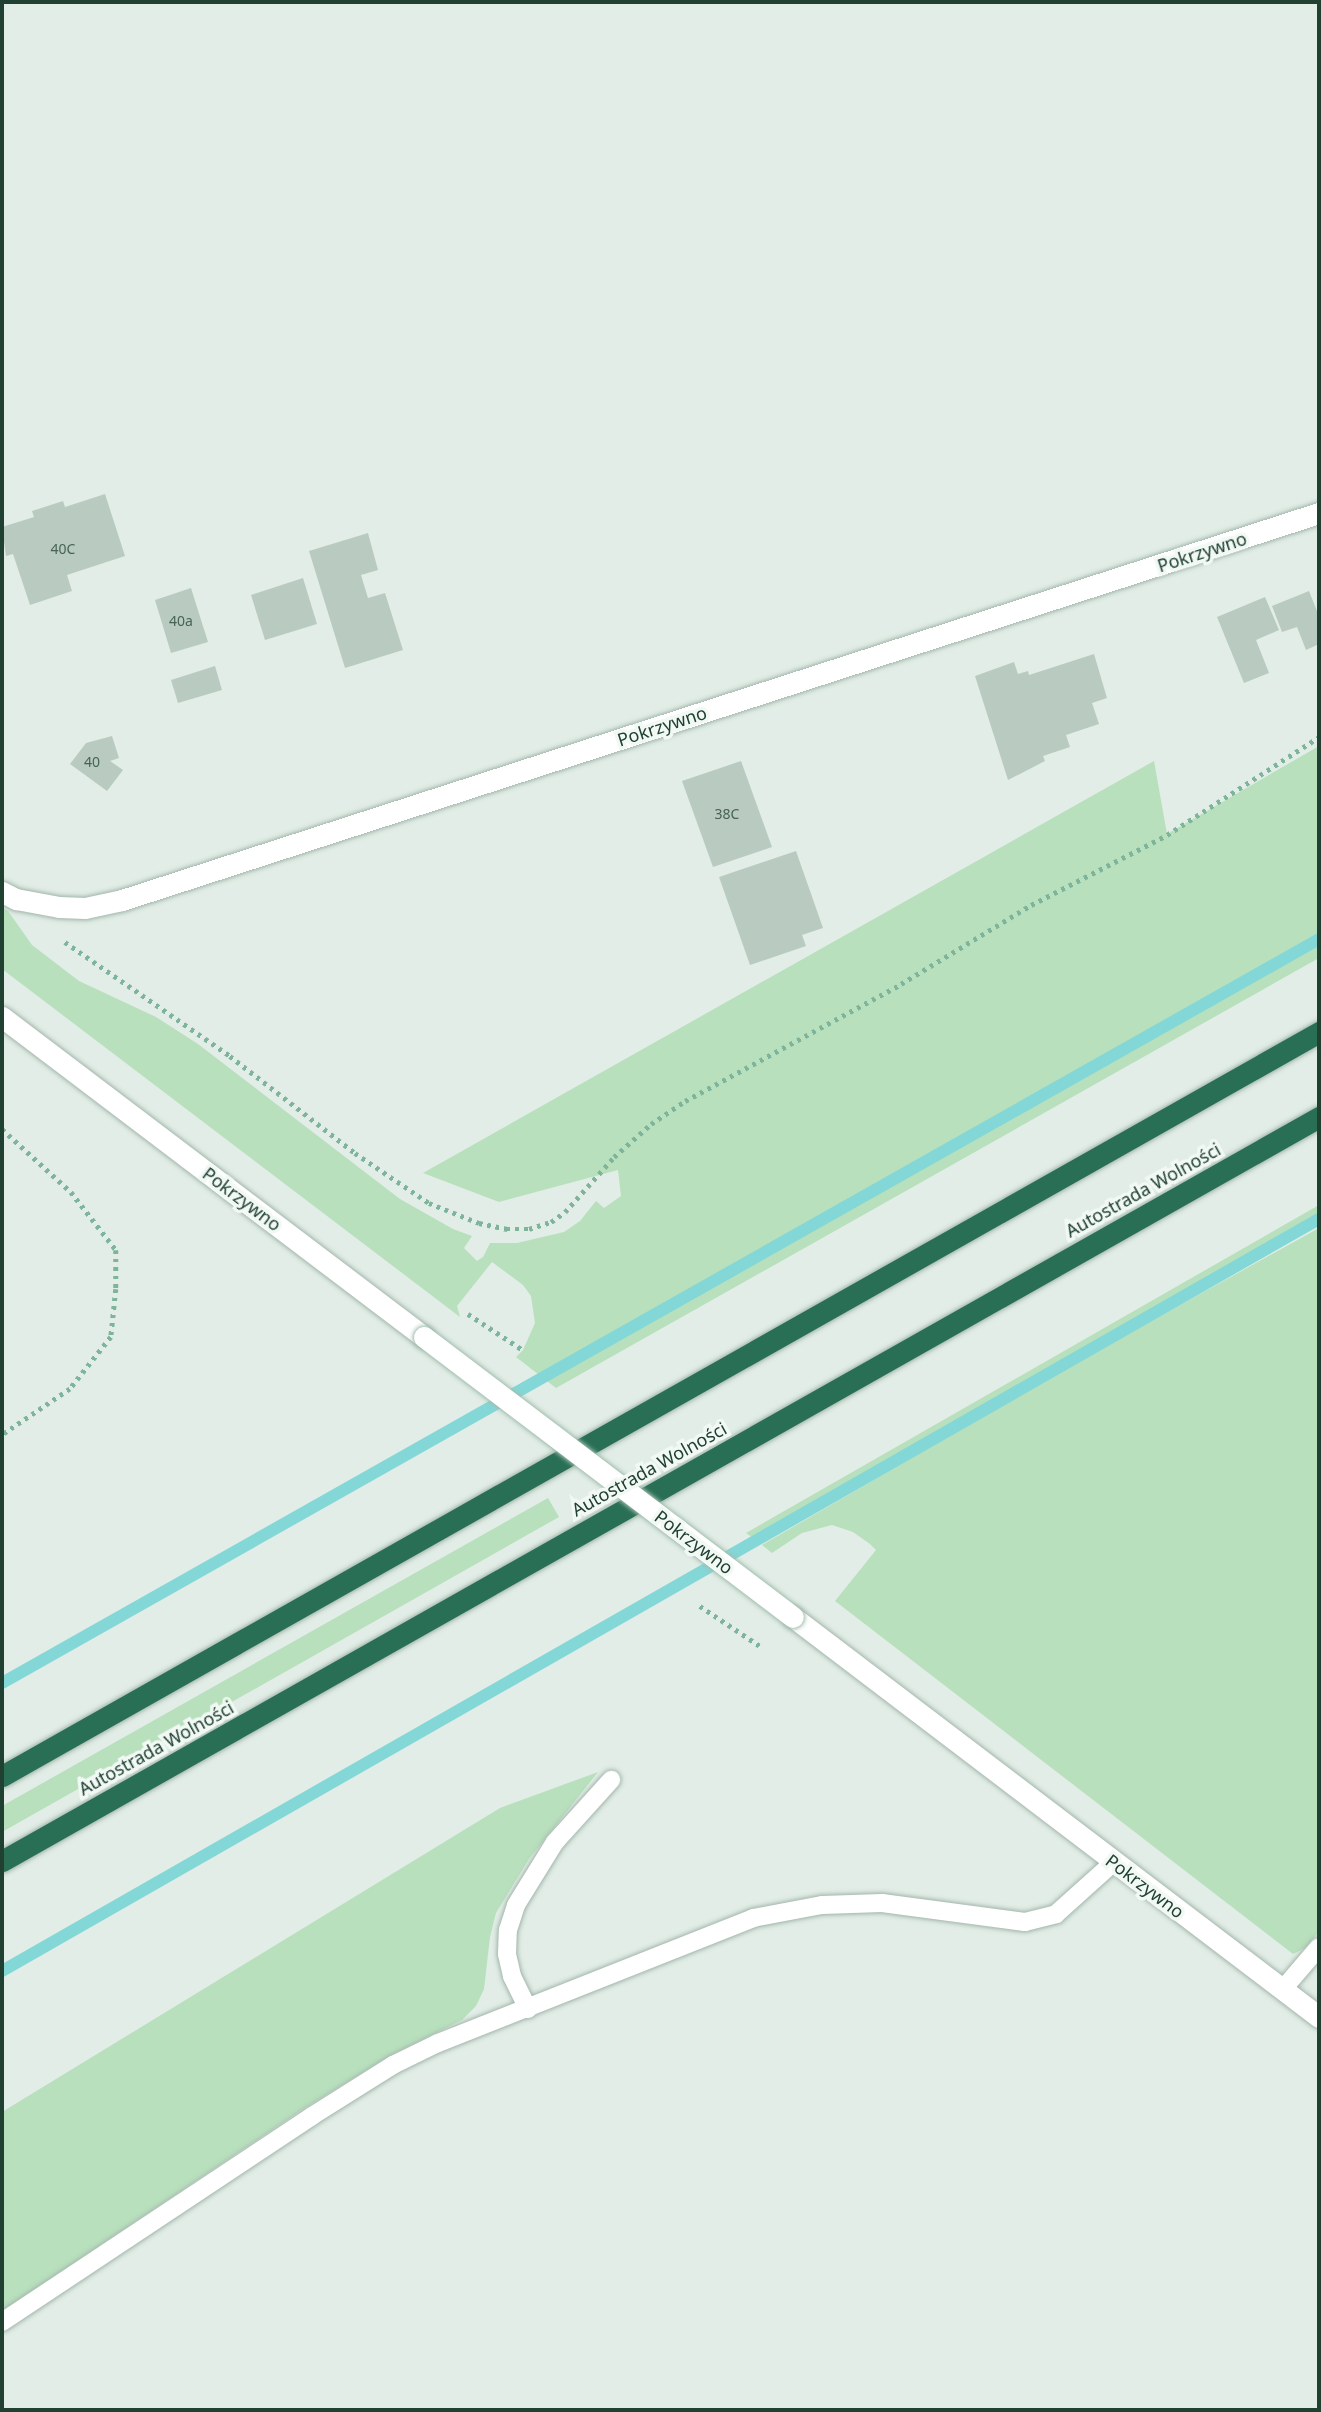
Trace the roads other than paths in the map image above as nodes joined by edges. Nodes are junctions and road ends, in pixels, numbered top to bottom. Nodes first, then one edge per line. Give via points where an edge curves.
1 (1319, 513) edge
2 (2, 892) edge
3 (2, 1017) edge
4 (1319, 1031) edge
5 (1319, 1117) edge
6 (2, 1776) edge
7 (611, 1780) dead end
8 (2, 1861) edge
9 (1114, 1862) junction
10 (1319, 1947) edge
11 (1283, 1989) junction
12 (528, 2009) junction
13 (1319, 2017) edge
14 (2, 2322) edge

1 - 2 street, Pokrzywno via 121,900 59,908
3 - 9 street, Pokrzywno, bridge
4 - 6 highway
5 - 8 highway, Autostrada Wolności
7 - 12 lane via 555,1842 516,1905 507,1954
9 - 11 street, Pokrzywno
9 - 12 lane via 1071,1903 1042,1919 1010,1922 882,1903 846,1902 780,1911
10 - 11 lane
11 - 13 street, Pokrzywno
12 - 14 lane via 438,2043 393,2066

